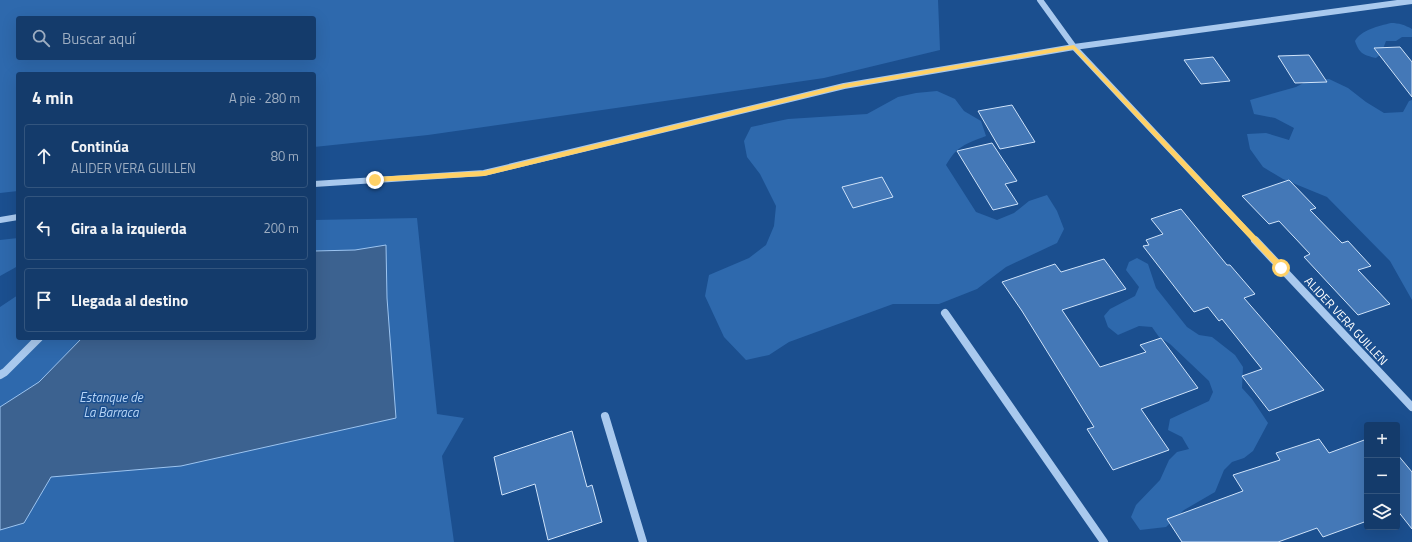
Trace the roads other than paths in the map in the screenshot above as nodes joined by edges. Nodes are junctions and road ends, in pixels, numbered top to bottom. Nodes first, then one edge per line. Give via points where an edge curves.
1 (1040, 0) edge
2 (1412, 1) edge
3 (1074, 47) junction
4 (316, 184) edge
5 (16, 217) edge
6 (0, 220) edge
7 (945, 313) dead end
8 (37, 340) edge
9 (0, 375) edge
10 (1412, 408) edge
11 (605, 416) dead end
12 (643, 542) edge
13 (1104, 542) edge

1 - 3 street, ALIDER VERA GUILLEN
2 - 3 street
3 - 4 street via 844,86 484,173
3 - 10 street, ALIDER VERA GUILLEN
5 - 6 street
7 - 13 street
8 - 9 street
11 - 12 street

